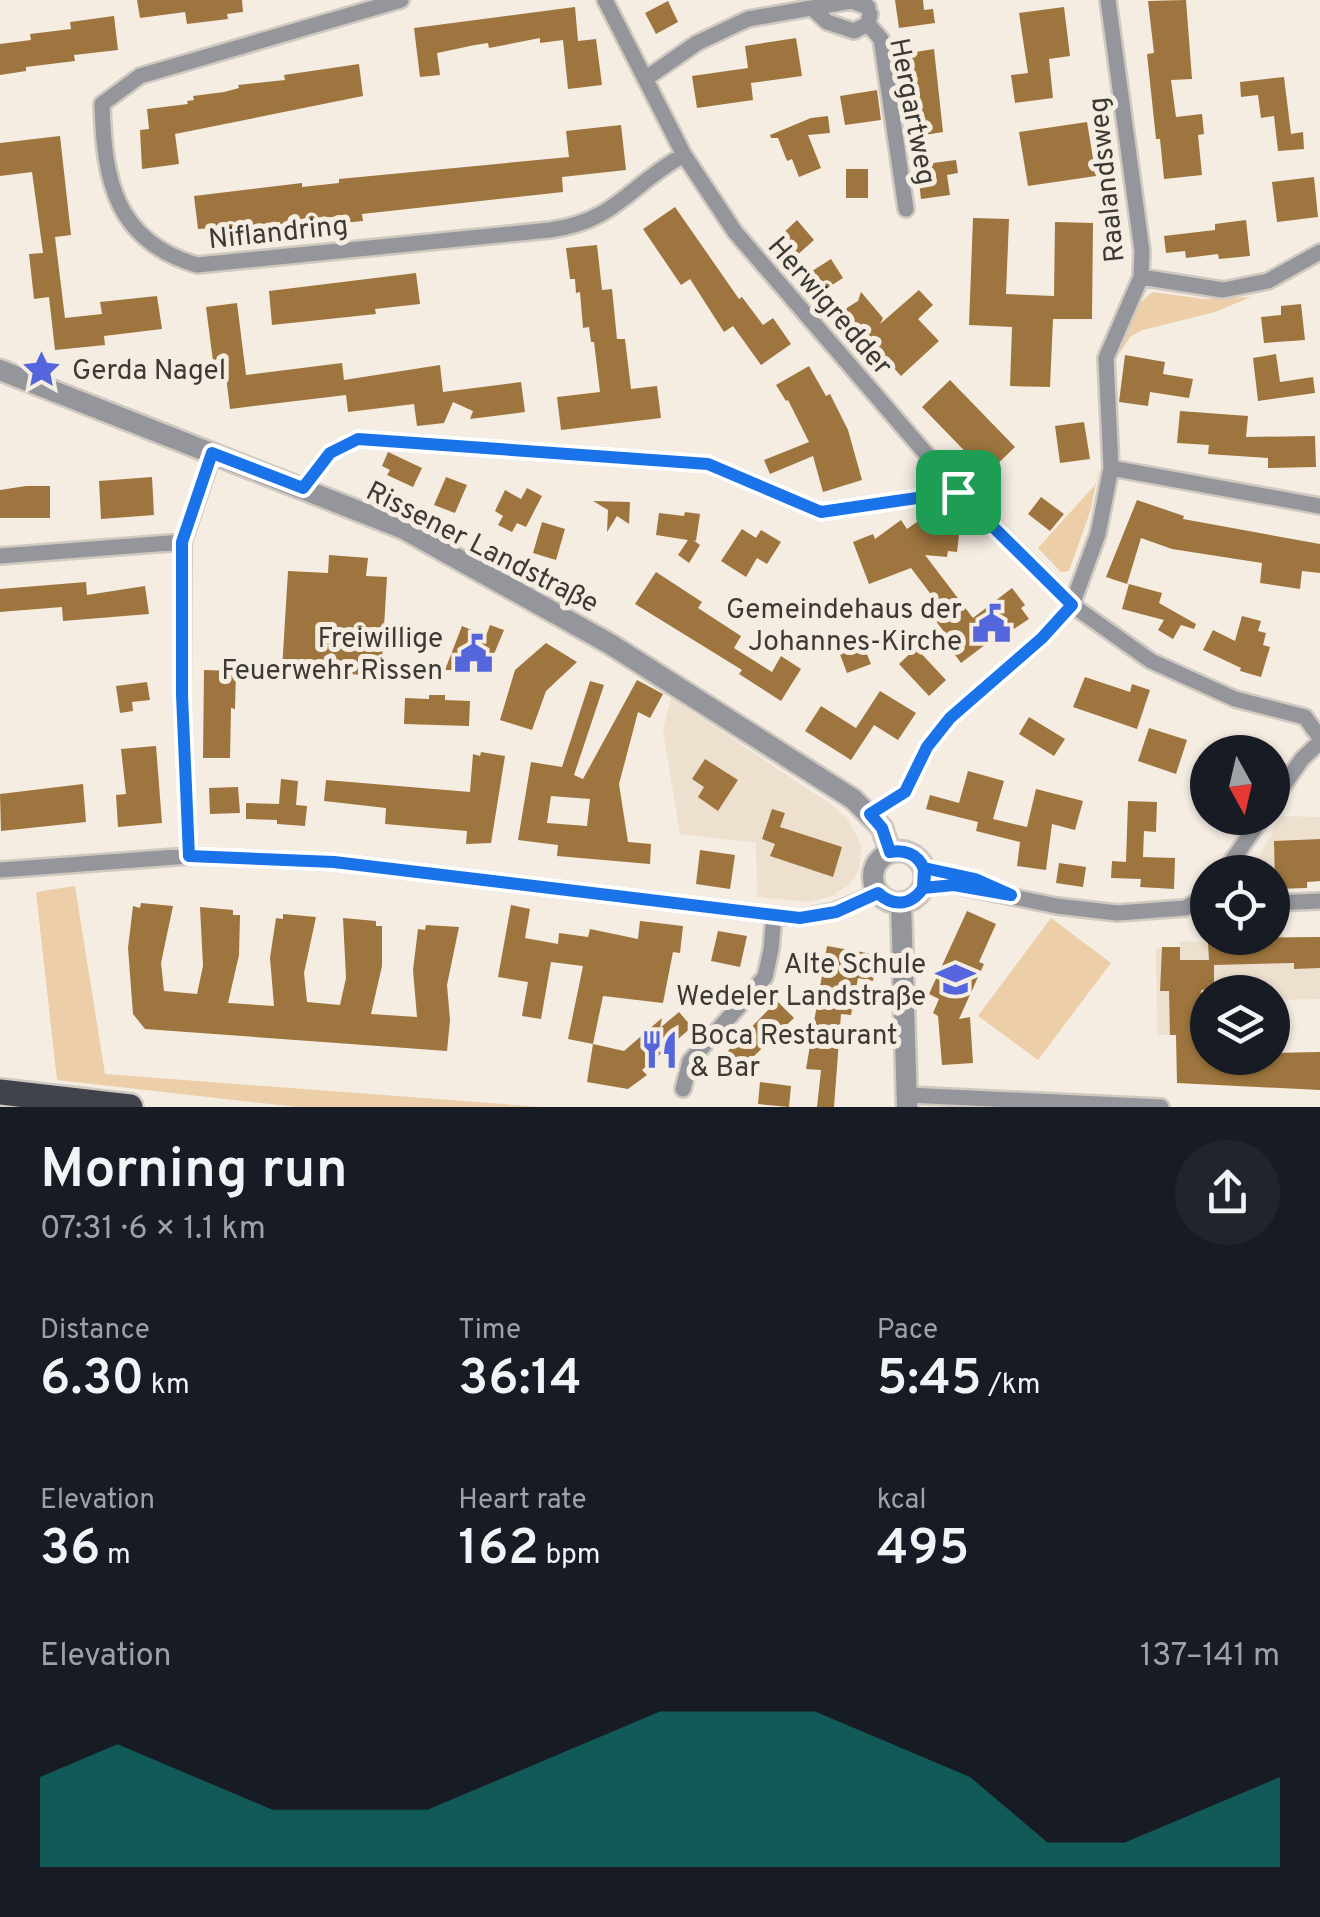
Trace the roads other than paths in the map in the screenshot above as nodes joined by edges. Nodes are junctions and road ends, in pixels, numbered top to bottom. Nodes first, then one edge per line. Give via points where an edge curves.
1 (401, 0) edge
2 (605, 0) edge
3 (1108, 0) edge
4 (812, 8) junction
5 (869, 10) edge
6 (645, 79) junction
7 (684, 154) junction
8 (906, 209) dead end
9 (1320, 252) edge
10 (1141, 276) junction
11 (0, 370) edge
12 (212, 453) junction
13 (1111, 468) junction
14 (303, 488) junction
15 (958, 492) junction
16 (1320, 506) edge
17 (182, 542) junction
18 (0, 556) edge
19 (1072, 605) junction
20 (1320, 740) edge
21 (1290, 776) edge
22 (870, 814) junction
23 (890, 852) junction
24 (189, 856) junction
25 (0, 870) edge
26 (924, 878) junction
27 (878, 893) junction
28 (1320, 901) edge
29 (1290, 903) edge
30 (901, 904) junction
31 (1190, 905) edge
32 (774, 916) junction
33 (683, 1088) dead end
34 (0, 1092) edge
35 (908, 1101) edge
36 (130, 1107) edge
37 (1161, 1107) edge

1 - 7 street, Niflandring via 140,76 102,104 103,148 130,224 157,248 197,265 561,228 609,212
2 - 6 street, Herwigredder
3 - 10 street, Raalandsweg
4 - 5 street, Hergartweg via 851,0
4 - 5 street, Hergartweg via 843,30 862,30
4 - 6 street, Hergartweg via 748,19
5 - 8 street, Hergartweg via 881,39
6 - 7 street, Herwigredder
7 - 15 street, Herwigredder via 735,232
9 - 10 street via 1268,280 1223,290
10 - 13 street, Raalandsweg via 1106,358
11 - 12 street, Rissener Landstraße
12 - 14 street, Rissener Landstraße
12 - 17 street
13 - 16 street
13 - 19 street, Raalandsweg via 1098,534
14 - 15 street via 330,453 358,439 708,464 821,512
14 - 22 street, Rissener Landstraße via 404,529 562,616
15 - 19 street, Herwigredder
17 - 18 street
17 - 24 street
19 - 20 street, Herwigredder via 1151,661 1235,699 1305,717
19 - 22 street, Raalandsweg via 950,718 905,792
20 - 21 street
22 - 23 street, Rissener Landstraße
23 - 26 street via 914,855
23 - 27 street via 872,874
24 - 25 street
24 - 32 street via 334,862
26 - 30 street via 918,896
26 - 31 street via 1117,914
27 - 30 street
27 - 32 street via 836,912
28 - 29 street
30 - 35 street
32 - 33 street via 764,978 690,1061
34 - 36 highway
35 - 37 street

